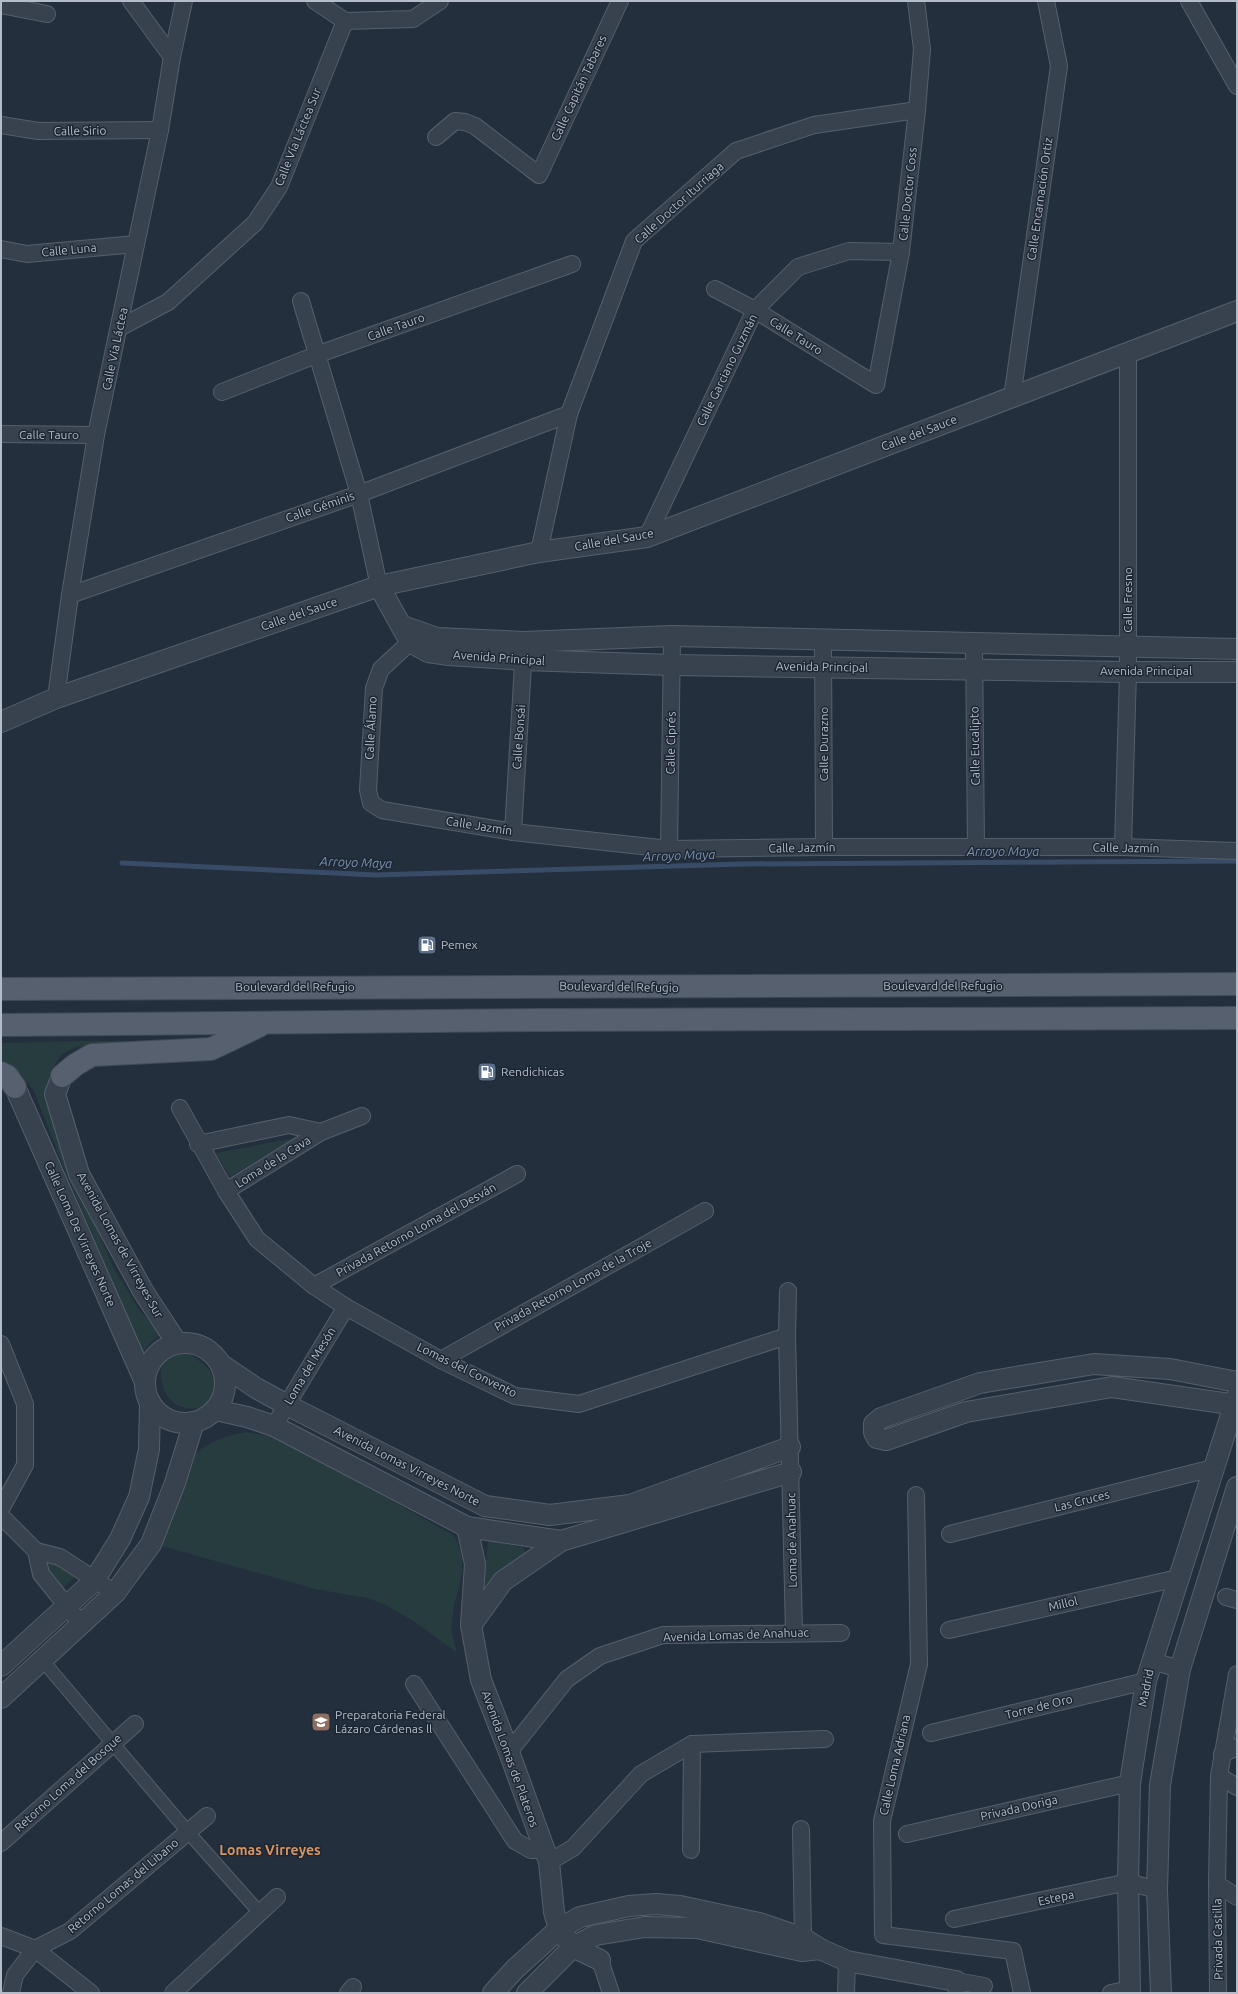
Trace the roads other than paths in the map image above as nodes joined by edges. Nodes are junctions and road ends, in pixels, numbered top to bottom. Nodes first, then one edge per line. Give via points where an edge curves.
1 (131, 1) edge
2 (184, 1) edge
3 (315, 1) edge
4 (440, 1) edge
5 (620, 1) edge
6 (916, 1) edge
7 (1046, 1) edge
8 (1189, 1) edge
9 (1, 5) edge
10 (47, 14) dead end
11 (345, 21) junction
12 (172, 57) junction
13 (1237, 86) edge
14 (917, 110) junction
15 (1, 125) edge
16 (160, 130) junction
17 (436, 137) dead end
18 (136, 244) junction
19 (1, 250) edge
20 (901, 252) junction
21 (572, 264) dead end
22 (715, 289) dead end
23 (302, 300) dead end
24 (755, 310) junction
25 (1237, 311) edge
26 (119, 328) junction
27 (1128, 353) junction
28 (316, 355) junction
29 (876, 386) joint
30 (222, 392) dead end
31 (1012, 398) junction
32 (569, 414) junction
33 (1, 434) edge
34 (96, 435) junction
35 (359, 494) junction
36 (646, 537) junction
37 (539, 552) junction
38 (379, 586) junction
39 (70, 595) junction
40 (411, 634) junction
41 (672, 636) junction
42 (823, 640) junction
43 (974, 644) junction
44 (1128, 648) junction
45 (1237, 649) edge
46 (524, 651) junction
47 (672, 665) junction
48 (824, 667) junction
49 (974, 670) junction
50 (1128, 672) junction
51 (1237, 672) edge
52 (56, 698) junction
53 (1, 722) edge
54 (371, 803) joint
55 (513, 832) junction
56 (824, 847) junction
57 (976, 847) junction
58 (1123, 848) junction
59 (669, 850) junction
60 (1237, 851) edge
61 (1237, 984) edge
62 (1, 989) edge
63 (1237, 1018) edge
64 (266, 1023) junction
65 (1, 1025) edge
66 (62, 1076) joint
67 (8, 1080) edge
68 (180, 1108) dead end
69 (362, 1116) dead end
70 (321, 1132) junction
71 (198, 1144) junction
72 (517, 1174) dead end
73 (226, 1192) junction
74 (705, 1211) dead end
75 (314, 1286) junction
76 (788, 1291) dead end
77 (346, 1307) junction
78 (787, 1336) junction
79 (1, 1344) edge
80 (177, 1344) junction
81 (441, 1360) junction
82 (222, 1365) junction
83 (145, 1382) junction
84 (1237, 1382) edge
85 (150, 1402) junction
86 (1236, 1402) edge
87 (287, 1405) junction
88 (216, 1410) junction
89 (194, 1422) junction
90 (274, 1426) junction
91 (790, 1447) junction
92 (1213, 1468) junction
93 (791, 1472) junction
94 (1237, 1487) edge
95 (916, 1495) dead end
96 (1, 1509) edge
97 (1, 1516) edge
98 (468, 1527) junction
99 (950, 1534) dead end
100 (561, 1541) junction
101 (36, 1551) junction
102 (1178, 1578) junction
103 (94, 1581) junction
104 (115, 1593) junction
105 (66, 1606) junction
106 (82, 1625) junction
107 (471, 1625) junction
108 (949, 1630) dead end
109 (794, 1632) junction
110 (841, 1633) dead end
111 (43, 1661) junction
112 (1152, 1661) junction
113 (1, 1666) edge
114 (1180, 1669) junction
115 (1237, 1674) edge
116 (1146, 1681) junction
117 (414, 1684) dead end
118 (1, 1698) edge
119 (135, 1724) dead end
120 (931, 1733) dead end
121 (825, 1739) dead end
122 (114, 1743) junction
123 (692, 1744) junction
124 (1237, 1748) edge
125 (509, 1752) junction
126 (1222, 1754) junction
127 (1219, 1776) junction
128 (1130, 1783) junction
129 (1237, 1787) edge
130 (207, 1816) dead end
131 (801, 1829) dead end
132 (188, 1832) junction
133 (907, 1834) dead end
134 (1, 1843) edge
135 (691, 1850) dead end
136 (547, 1856) junction
137 (1128, 1882) junction
138 (1217, 1884) junction
139 (1157, 1890) junction
140 (553, 1891) junction
141 (277, 1896) dead end
142 (1237, 1897) edge
143 (260, 1912) junction
144 (580, 1917) junction
145 (954, 1919) dead end
146 (559, 1929) junction
147 (596, 1935) junction
148 (1, 1936) edge
149 (808, 1946) junction
150 (573, 1947) junction
151 (35, 1950) junction
152 (600, 1960) junction
153 (847, 1961) junction
154 (984, 1986) dead end
155 (957, 1987) edge
156 (1124, 1992) edge
157 (11, 1993) edge
158 (91, 1993) edge
159 (173, 1993) edge
160 (493, 1993) edge
161 (527, 1993) edge
162 (611, 1993) edge
163 (846, 1993) edge
164 (1022, 1993) edge
165 (1161, 1993) edge
166 (1218, 1993) edge

1 - 12 street
2 - 12 street, Calle Vía Láctea
3 - 11 street
4 - 11 street via 413,18
5 - 17 street, Calle Capitán Tabares via 539,175 476,126 455,122
6 - 14 street, Calle Doctor Coss via 922,48
7 - 31 street, Calle Encarnación Ortiz via 1059,66
8 - 13 street
9 - 10 street
11 - 26 street, Calle Vía Láctea Sur via 279,187 255,223 168,302
12 - 16 street, Calle Vía Láctea
14 - 20 street, Calle Doctor Coss
14 - 32 street, Calle Doctor Iturriaga via 814,125 736,151 634,241
15 - 16 street, Calle Sirio via 38,131
16 - 18 street, Calle Vía Láctea
18 - 19 street, Calle Luna via 27,254
18 - 26 street, Calle Vía Láctea
20 - 24 street, Calle Garciano Guzmán via 849,251 798,267
20 - 29 street, Calle Doctor Coss
21 - 28 street, Calle Tauro
22 - 24 street, Calle Tauro
23 - 28 street
24 - 29 street, Calle Tauro
24 - 36 street, Calle Garciano Guzmán
25 - 27 street, Calle del Sauce
26 - 34 street, Calle Vía Láctea
27 - 31 street, Calle del Sauce
27 - 44 street, Calle Fresno
28 - 30 street, Calle Tauro
28 - 35 street
31 - 36 street, Calle del Sauce
32 - 35 street, Calle Géminis
32 - 37 street, Calle Doctor Iturriaga
33 - 34 street, Calle Tauro
34 - 39 street, Calle Vía Láctea
35 - 38 street
35 - 39 street, Calle Géminis
36 - 37 street, Calle del Sauce
37 - 38 street, Calle del Sauce
38 - 40 street
38 - 52 street, Calle del Sauce
39 - 52 street, Calle Vía Láctea
40 - 46 street, Avenida Principal via 428,652
40 - 54 street, Calle Álamo via 381,668 374,688 368,790
41 - 42 street, Avenida Principal
41 - 46 street, Avenida Principal
41 - 47 street, Calle Ciprés
42 - 43 street, Avenida Principal
42 - 48 street, Calle Durazno
43 - 44 street, Avenida Principal
43 - 49 street, Calle Eucalipto
44 - 45 street, Avenida Principal
44 - 50 street, Calle Fresno
46 - 47 street, Avenida Principal
46 - 55 street, Calle Bonsái
47 - 48 street, Avenida Principal
47 - 59 street, Calle Ciprés
48 - 49 street, Avenida Principal
48 - 56 street, Calle Durazno
49 - 50 street, Avenida Principal
49 - 57 street, Calle Eucalipto
50 - 51 street, Avenida Principal
50 - 58 street, Calle Fresno
52 - 53 street, Calle del Sauce
54 - 55 street, Calle Jazmín via 382,810
55 - 59 street, Calle Jazmín
56 - 57 street, Calle Jazmín
56 - 59 street, Calle Jazmín
57 - 58 street, Calle Jazmín
58 - 60 street, Calle Jazmín
61 - 62 main road, Boulevard del Refugio
63 - 64 main road
64 - 65 main road
64 - 66 main road via 211,1049 92,1055
66 - 80 street, Avenida Lomas de Virreyes Sur via 55,1094 79,1174 143,1291
67 - 83 street, Calle Loma De Virreyes Norte
68 - 71 street, Lomas del Convento
69 - 70 street, Loma de la Cava
70 - 71 street, Loma de la Cava via 289,1125
70 - 73 street, Loma de la Cava
71 - 73 street, Lomas del Convento
72 - 75 street, Privada Retorno Loma del Desván
73 - 75 street, Lomas del Convento via 257,1239
74 - 81 street, Privada Retorno Loma de la Troje
75 - 77 street, Lomas del Convento
76 - 78 street
77 - 81 street, Lomas del Convento
77 - 87 street, Loma del Mesón
78 - 81 street, Lomas del Convento via 579,1404 516,1396
78 - 91 street
79 - 96 street via 25,1404 25,1465
80 - 82 street via 190,1343 203,1347 214,1354
80 - 83 street via 158,1353 151,1362
82 - 87 street, Avenida Lomas Virreyes Norte
82 - 88 street via 226,1388
83 - 85 street
84 - 86 street via 1170,1369 1094,1364 980,1382 881,1418 874,1424 874,1432 877,1438 886,1440 966,1412 1112,1387
85 - 89 street via 169,1420 181,1423
85 - 103 street via 149,1449 139,1497 120,1539
86 - 92 street, Madrid
87 - 90 street, Loma del Mesón
87 - 91 street, Avenida Lomas Virreyes Norte via 485,1506 550,1515 630,1505
88 - 89 street via 206,1418
88 - 90 street, Avenida Lomas Virreyes Norte
89 - 104 street via 175,1483 151,1544
90 - 98 street, Avenida Lomas Virreyes Norte
91 - 93 street, Loma de Anahuac
92 - 99 street, Las Cruces
92 - 102 street, Madrid
93 - 100 street, Avenida Lomas Virreyes Norte
93 - 109 street, Loma de Anahuac
94 - 114 street
95 - 164 street, Calle Loma Adriana via 919,1664 882,1821 883,1935 1013,1951
97 - 101 street
98 - 100 street, Avenida Lomas Virreyes Norte
98 - 107 street, Avenida Lomas de Plateros via 475,1564
100 - 107 street via 503,1581
101 - 103 street via 60,1557
101 - 105 street via 41,1574
102 - 108 street, Millol
102 - 112 street, Madrid
103 - 104 street
103 - 105 street
104 - 106 street
105 - 106 street
105 - 113 street
106 - 111 street
107 - 125 street, Avenida Lomas de Plateros via 481,1680
109 - 110 street, Avenida Lomas de Anahuac
109 - 125 street, Avenida Lomas de Anahuac via 663,1635 600,1656 567,1679
111 - 118 street
111 - 122 street
112 - 114 street
112 - 116 street, Madrid
114 - 139 street via 1160,1785
115 - 126 street, Privada Castilla
116 - 120 street, Torre de Oro
116 - 128 street, Madrid
117 - 136 street via 515,1841
119 - 122 street, Retorno Loma del Bosque
121 - 123 street
122 - 132 street
122 - 134 street, Retorno Loma del Bosque
123 - 135 street
123 - 136 street via 641,1774 573,1848
124 - 126 street
125 - 136 street, Avenida Lomas de Plateros
126 - 127 street, Privada Castilla
127 - 129 street
127 - 138 street, Privada Castilla
128 - 133 street, Privada Doriga
128 - 137 street, Madrid
130 - 132 street, Retorno Lomas del Libano
131 - 149 street
132 - 143 street
132 - 151 street, Retorno Lomas del Libano via 70,1931
136 - 140 street, Avenida Lomas de Plateros
137 - 139 street, Estepa
137 - 145 street, Estepa
137 - 156 street, Madrid
138 - 142 street, Privada Castilla
138 - 166 street, Privada Castilla
139 - 165 street
140 - 144 street
140 - 146 street, Avenida Lomas de Plateros via 554,1912
141 - 143 street
143 - 159 street
144 - 146 street
144 - 147 street
144 - 149 street via 629,1906 680,1906 759,1923
146 - 150 street
146 - 160 street
147 - 149 street via 645,1927 697,1928
147 - 150 street
147 - 152 street
148 - 151 street
149 - 153 street
150 - 152 street
150 - 161 street
151 - 157 street via 15,1975
151 - 158 street
152 - 162 street
153 - 155 street
153 - 163 street
154 - 155 street

